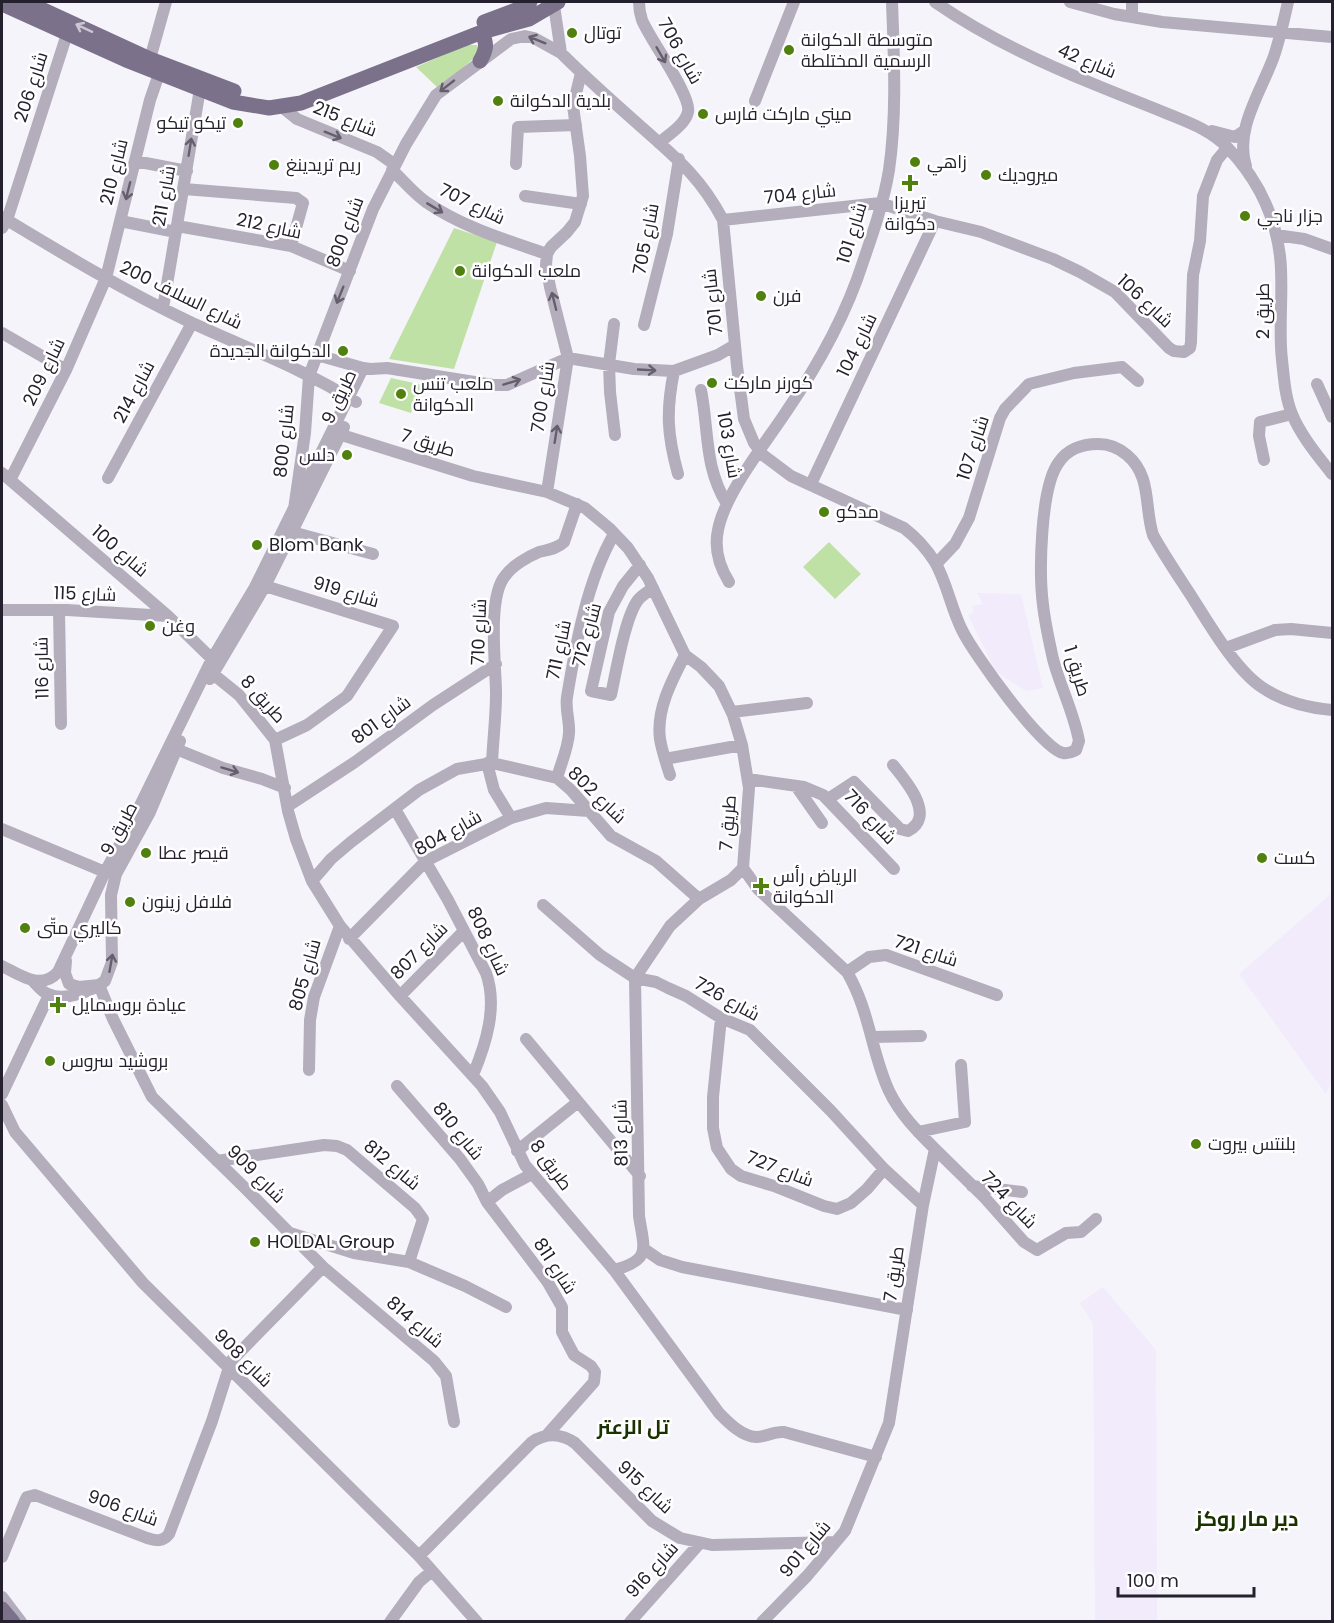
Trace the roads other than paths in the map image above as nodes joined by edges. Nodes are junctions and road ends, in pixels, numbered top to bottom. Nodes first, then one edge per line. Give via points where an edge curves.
1 (26, 2) edge
2 (166, 2) edge
3 (639, 2) edge
4 (794, 2) edge
5 (892, 2) edge
6 (935, 2) edge
7 (1070, 2) edge
8 (1132, 2) edge
9 (1288, 2) edge
10 (556, 3) edge
11 (2, 4) edge
12 (522, 9) edge
13 (1132, 17) junction
14 (482, 32) junction
15 (1281, 32) junction
16 (67, 34) junction
17 (1332, 37) edge
18 (511, 39) junction
19 (152, 53) junction
20 (561, 53) junction
21 (480, 61) junction
22 (581, 73) junction
23 (159, 74) junction
24 (200, 90) junction
25 (755, 101) dead end
26 (282, 107) junction
27 (576, 125) junction
28 (1204, 129) junction
29 (1244, 131) junction
30 (659, 143) junction
31 (1227, 148) junction
32 (679, 159) junction
33 (135, 161) junction
34 (516, 164) dead end
35 (393, 166) junction
36 (187, 171) junction
37 (1247, 171) junction
38 (184, 189) junction
39 (525, 196) dead end
40 (880, 203) junction
41 (581, 204) junction
42 (723, 220) junction
43 (3, 221) edge
44 (120, 221) junction
45 (935, 221) junction
46 (176, 229) junction
47 (1276, 235) junction
48 (291, 246) junction
49 (1332, 249) edge
50 (547, 254) junction
51 (350, 271) junction
52 (106, 278) junction
53 (163, 308) junction
54 (192, 323) junction
55 (614, 324) dead end
56 (644, 325) dead end
57 (2, 333) edge
58 (735, 345) junction
59 (317, 355) junction
60 (568, 358) junction
61 (609, 364) junction
62 (367, 369) junction
63 (66, 370) junction
64 (674, 370) junction
65 (309, 376) junction
66 (1138, 381) dead end
67 (1317, 384) dead end
68 (701, 390) dead end
69 (353, 400) junction
70 (1292, 414) junction
71 (1332, 417) edge
72 (305, 433) junction
73 (337, 433) junction
74 (615, 435) dead end
75 (759, 450) junction
76 (1264, 460) dead end
77 (678, 474) dead end
78 (1332, 474) edge
79 (6, 476) edge
80 (108, 478) dead end
81 (811, 484) junction
82 (305, 487) junction
83 (547, 492) junction
84 (577, 504) junction
85 (727, 504) junction
86 (294, 509) junction
87 (292, 532) junction
88 (614, 534) junction
89 (374, 554) dead end
90 (936, 564) junction
91 (640, 565) junction
92 (729, 582) dead end
93 (265, 586) junction
94 (653, 588) junction
95 (2, 610) edge
96 (59, 610) junction
97 (168, 616) junction
98 (1332, 633) edge
99 (1226, 648) junction
100 (685, 655) junction
101 (212, 659) junction
102 (496, 664) junction
103 (213, 674) junction
104 (807, 703) dead end
105 (1332, 710) edge
106 (732, 712) junction
107 (61, 724) dead end
108 (275, 740) junction
109 (742, 744) junction
110 (176, 749) junction
111 (665, 759) junction
112 (489, 763) junction
113 (893, 765) dead end
114 (670, 775) dead end
115 (557, 778) junction
116 (748, 779) junction
117 (796, 786) junction
118 (285, 788) junction
119 (828, 799) junction
120 (288, 806) junction
121 (395, 809) junction
122 (590, 811) junction
123 (511, 818) junction
124 (822, 823) dead end
125 (2, 830) edge
126 (426, 861) junction
127 (742, 868) junction
128 (894, 869) dead end
129 (105, 872) junction
130 (312, 881) junction
131 (699, 899) junction
132 (543, 904) dead end
133 (339, 926) junction
134 (464, 931) junction
135 (349, 939) junction
136 (67, 953) junction
137 (2, 966) edge
138 (847, 972) junction
139 (635, 978) junction
140 (33, 981) junction
141 (99, 985) junction
142 (49, 995) junction
143 (997, 995) dead end
144 (400, 996) junction
145 (721, 1018) junction
146 (921, 1036) dead end
147 (872, 1037) junction
148 (526, 1039) dead end
149 (961, 1065) dead end
150 (309, 1070) dead end
151 (473, 1076) junction
152 (397, 1086) dead end
153 (2, 1094) edge
154 (578, 1102) junction
155 (2, 1105) edge
156 (918, 1132) junction
157 (935, 1149) junction
158 (517, 1151) junction
159 (217, 1161) junction
160 (884, 1169) junction
161 (532, 1174) junction
162 (640, 1176) junction
163 (972, 1186) junction
164 (1022, 1192) dead end
165 (487, 1202) junction
166 (923, 1205) junction
167 (1095, 1219) dead end
168 (288, 1232) junction
169 (644, 1249) junction
170 (409, 1262) junction
171 (323, 1267) junction
172 (614, 1270) junction
173 (506, 1307) dead end
174 (907, 1310) junction
175 (228, 1368) junction
176 (454, 1422) dead end
177 (546, 1436) junction
178 (876, 1457) junction
179 (835, 1542) junction
180 (700, 1544) junction
181 (419, 1556) junction
182 (2, 1557) edge
183 (432, 1571) junction
184 (2, 1597) edge
185 (2, 1609) edge
186 (13, 1622) edge
187 (21, 1622) edge
188 (390, 1622) edge
189 (477, 1622) edge
190 (630, 1622) edge
191 (762, 1622) edge

19 -> 1 main road
2 - 19 street
3 -> 30 street, شارع 706 via 642,19 689,110 683,122
4 - 25 street
5 - 40 street, شارع 101 via 891,150
6 - 28 street, شارع 42 via 976,28 1041,60
7 - 13 street
8 - 13 street
9 - 15 street
10 - 12 main road via 538,15
10 - 20 street
11 - 16 main road
12 - 14 main road
12 - 18 main road
12 - 19 main road via 283,97 267,98 227,89
13 - 15 street
14 - 21 main road via 487,44
14 - 26 main road
15 - 17 street
15 - 29 street
16 - 23 main road
16 - 43 street, شارع 206
20 -> 18 street, شارع 701 via 534,38
18 - 21 street, 800 شارع
20 - 22 street, شارع 701
21 -> 35 street, 800 شارع via 436,94
22 - 27 street via 573,106
22 - 30 street, شارع 701
23 - 24 main road
23 - 33 street, شارع 210
24 - 26 main road via 243,104
36 -> 24 street, شارع 211
26 -> 35 street, شارع 215 via 297,119 377,152
27 - 34 street via 518,127
27 - 41 street via 583,181
28 - 29 street via 1231,137
28 - 31 street, شارع 42
29 - 37 street via 1242,151
30 - 32 street, شارع 701
31 - 37 street, طريق 2
31 - 45 street, شارع 106 via 1217,160 1203,196 1193,275 1191,342 1184,352 1169,348 1114,292 1080,272 981,232
32 - 42 street, شارع 701
32 - 56 street, شارع 705 via 667,234
33 - 36 street
33 -> 44 street, شارع 210
35 -> 50 street, شارع 707 via 417,196 439,210
35 - 51 street, 800 شارع
36 - 38 street, شارع 211
37 - 47 street, طريق 2 via 1256,183
38 - 46 street, شارع 211
38 - 48 street via 296,198 303,203
39 - 41 street
40 - 42 street, شارع 704
40 - 45 street, شارع 106
40 - 75 street, شارع 101 via 862,265 827,343
41 - 50 street via 575,222
42 - 58 street, شارع 701
43 - 52 street, 200 شارع السلاف
44 - 46 street, شارع 212
44 - 52 street, شارع 210
45 - 81 street, شارع 104
46 - 48 street, شارع 212
46 - 53 street, شارع 211
47 - 49 street
47 - 70 street, طريق 2 via 1281,276 1280,343
48 - 51 street, شارع 212
60 -> 50 street, شارع 700 via 550,287
51 -> 59 street, 800 شارع
52 - 53 street, 200 شارع السلاف
52 - 63 street, شارع 209
53 - 54 street, 200 شارع السلاف
54 - 65 street, 200 شارع السلاف
54 - 80 street, شارع 214
55 - 61 street
57 - 63 street
58 - 64 street, شارع 701
58 - 75 street, طريق 1 via 744,419
59 - 62 street
59 - 65 street, 800 شارع
60 - 61 street, شارع 701
62 -> 60 street via 387,368 507,385
83 -> 60 street, شارع 700
61 -> 64 street, شارع 701
61 - 74 street
62 - 69 street, 9 طريق
63 - 79 street, شارع 209
64 - 77 street via 668,420
65 - 69 street, 200 شارع السلاف
65 - 72 street, شارع 800
66 - 90 street, شارع 107 via 1122,367 1029,384 1000,418 969,518 955,544
67 - 71 street
68 - 85 street, شارع 103 via 707,447 719,491
69 - 73 street, 9 طريق
70 - 76 street via 1260,422
70 - 78 street, طريق 2
72 - 82 street via 310,450
72 - 86 street, شارع 800
73 - 82 street, 9 طريق
73 - 83 street, 7 طريق via 473,476
73 - 87 street, 9 طريق
75 - 81 street, طريق 1 via 780,469
75 - 85 street, شارع 101
79 - 97 street, شارع 100
81 - 90 street, طريق 1 via 904,528 925,547
82 - 86 street, 9 طريق
83 - 84 street, 7 طريق
84 - 88 street, 7 طريق via 597,516
84 - 102 street, شارع 710 via 564,542 526,559 501,582 495,615
85 - 92 street, شارع 101 via 717,532 717,545 718,558
86 - 101 street, 9 طريق via 255,587
87 - 89 street
87 - 93 street, 9 طريق
88 - 91 street, 7 طريق
88 - 115 street, شارع 711 via 594,577 579,636 566,705 569,738
90 - 99 street, طريق 1 via 962,632 1020,714 1058,750 1076,750 1078,735 1053,659 1043,604 1044,522 1048,490 1058,463 1082,446 1110,446 1126,454 1141,471 1153,535
91 - 94 street, 7 طريق
91 - 94 street, شارع 712 via 609,612 591,691 612,695 632,609
93 - 103 street, 9 طريق
93 - 108 street, شارع 919 via 393,626 347,696 307,725
94 - 100 street, 7 طريق
95 - 96 street, شارع 115
96 - 97 street, شارع 115
96 - 107 street, شارع 116
97 - 101 street, شارع 100
98 - 99 street via 1275,630
99 - 105 street, طريق 1 via 1264,689 1290,702
100 - 106 street, 7 طريق via 719,686
100 - 111 street via 660,721
101 - 129 street, 9 طريق
102 - 112 street, شارع 710 via 496,708
102 - 120 street, شارع 801
103 - 108 street, طريق 8 via 239,696
103 - 110 street, 9 طريق
104 - 106 street
106 - 109 street, 7 طريق
108 - 118 street, طريق 8
109 - 111 street
109 - 116 street, 7 طريق
110 -> 118 street
141 -> 110 street, 9 طريق via 108,976 112,962 113,882 150,812
111 - 114 street
112 - 115 street, شارع 802
112 - 121 street, شارع 802 via 448,772
112 - 123 street, شارع 710 via 494,790
113 - 119 street via 913,791 919,807 915,824 908,831 900,829 854,783
115 - 122 street, شارع 802
116 - 117 street, شارع 716
116 - 127 street, 7 طريق
117 - 119 street, شارع 716 via 817,791
117 - 124 street
118 - 120 street, طريق 8
119 - 128 street, شارع 716
120 - 130 street, طريق 8
121 - 126 street, شارع 808
121 - 130 street, شارع 802 via 351,842
122 - 123 street, شارع 804 via 546,808
122 - 131 street, شارع 802 via 611,836 656,861
123 - 126 street, شارع 804
125 - 129 street
126 - 134 street, شارع 808
126 - 135 street, شارع 804
127 - 131 street via 726,884
127 - 138 street, 7 طريق via 758,889
129 - 136 street, 9 طريق
130 - 133 street, طريق 8
131 - 139 street via 670,926
132 - 139 street, شارع 726 via 600,955
133 - 135 street, طريق 8
133 - 150 street, شارع 805 via 314,997
134 - 144 street, شارع 807
134 - 151 street, شارع 808 via 486,973 492,994 486,1037
135 - 144 street, طريق 8
136 - 140 street, 9 طريق via 53,978
136 - 141 street via 65,973 69,984
137 - 140 street
138 - 143 street, شارع 721 via 869,957 886,955
138 - 147 street, 7 طريق via 857,989
139 - 145 street, شارع 726 via 656,982
139 - 162 street, شارع 813
140 - 142 street
141 - 142 street via 73,995
141 - 159 street, شارع 909 via 152,1097
142 - 153 street
144 - 151 street, طريق 8
145 - 160 street, شارع 726 via 750,1030
145 - 160 street, شارع 727 via 713,1128 717,1148 731,1169 741,1176 837,1209 851,1203
146 - 147 street
147 - 156 street, 7 طريق via 888,1088
148 - 154 street
149 - 156 street via 965,1122
151 - 158 street, طريق 8 via 500,1113
152 - 165 street, شارع 810 via 460,1159
154 - 158 street
154 - 162 street
155 - 175 street, شارع 908 via 15,1132 125,1263
156 - 157 street, 7 طريق
157 - 163 street, شارع 724
157 - 166 street, 7 طريق
158 - 161 street, طريق 8
159 - 168 street, شارع 909
159 - 170 street, شارع 812 via 324,1145 347,1150 423,1219
160 - 166 street, شارع 726
161 - 165 street
161 - 172 street, طريق 8
162 - 169 street, شارع 813 via 639,1216
163 - 164 street
163 - 167 street, شارع 724 via 1023,1242 1037,1250 1066,1233 1081,1232
165 - 177 street, شارع 811 via 547,1281 561,1307 562,1332 574,1355 595,1372 591,1386
166 - 174 street, 7 طريق
168 - 170 street via 354,1253
168 - 171 street, شارع 909
169 - 172 street via 636,1262
169 - 174 street via 670,1264
170 - 173 street
171 - 175 street via 236,1354
171 - 176 street, شارع 814 via 440,1368 446,1376
172 - 178 street, طريق 8 via 704,1394 736,1428 756,1437 784,1432
174 - 178 street, 7 طريق via 889,1423
175 - 181 street, شارع 908
175 - 182 street, شارع 906 via 212,1421 166,1539 147,1538 35,1494 27,1497
177 - 180 street, شارع 915 via 569,1439 652,1521 680,1538
177 - 181 street via 532,1442
178 - 179 street, شارع 901 via 845,1531
179 - 180 street, شارع 915
179 - 191 street, شارع 901
180 - 190 street, شارع 916
181 - 183 street, شارع 908
183 - 188 street via 418,1582
183 - 189 street, شارع 908
184 - 187 street
185 - 186 main road

